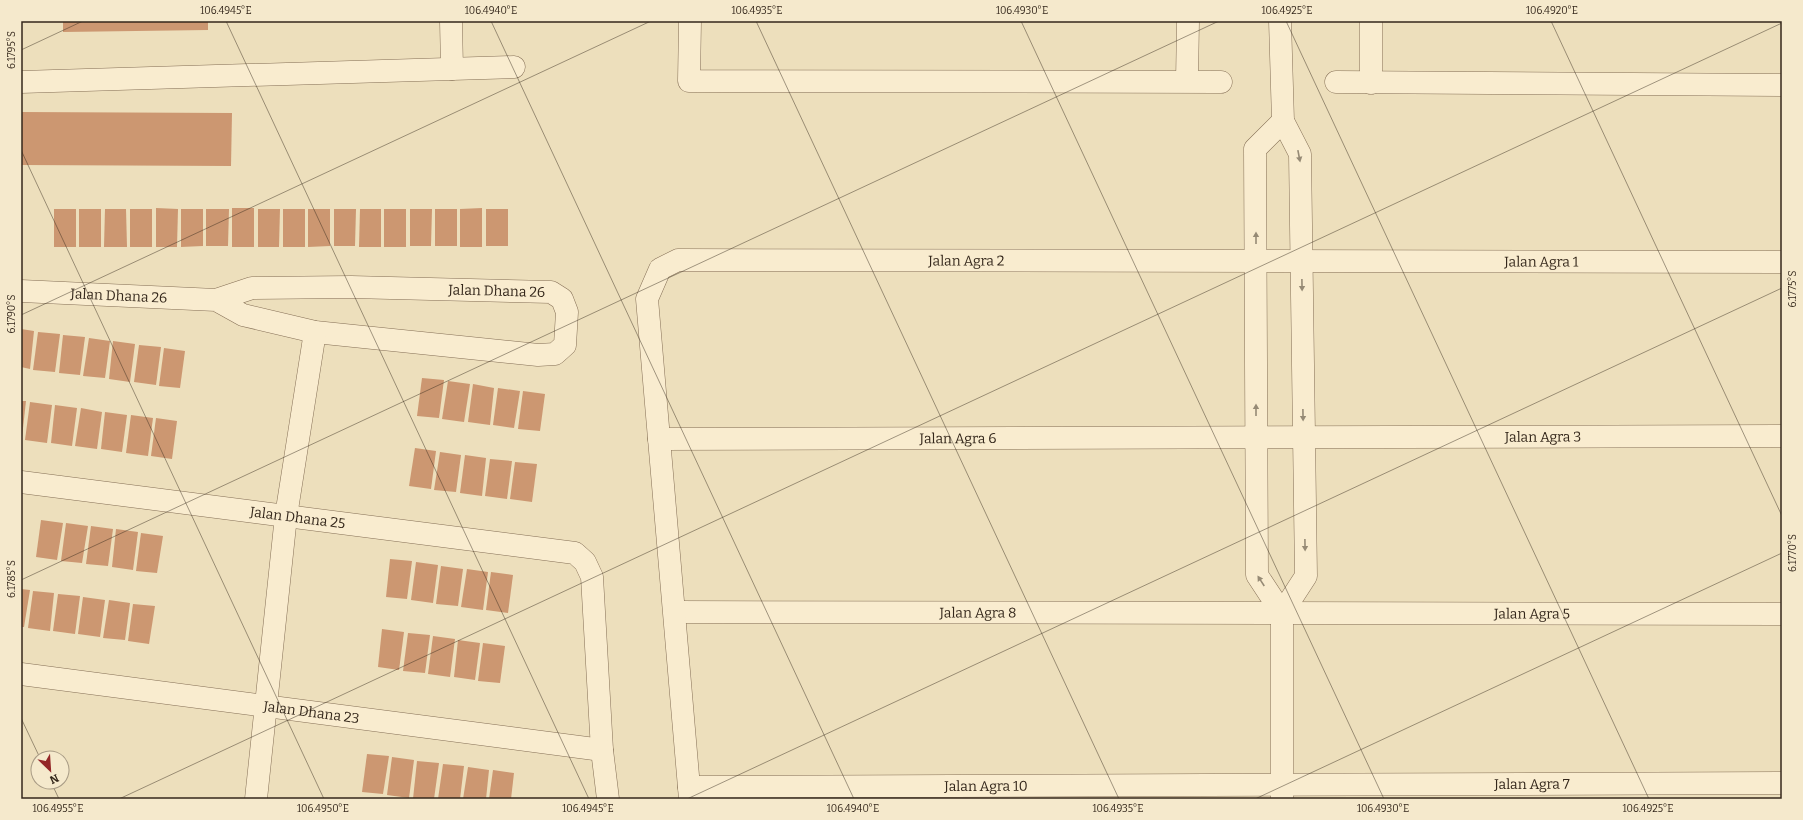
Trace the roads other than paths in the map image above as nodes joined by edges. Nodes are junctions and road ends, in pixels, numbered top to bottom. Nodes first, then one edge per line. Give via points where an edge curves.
1 (451, 21) edge
2 (690, 21) edge
3 (1188, 21) edge
4 (1280, 21) edge
5 (1371, 21) edge
6 (514, 67) dead end
7 (452, 69) junction
8 (21, 82) edge
9 (1187, 82) junction
10 (1221, 82) dead end
11 (1336, 82) dead end
12 (1371, 83) junction
13 (1782, 84) edge
14 (1283, 121) junction
15 (1256, 261) junction
16 (1301, 261) junction
17 (1782, 262) edge
18 (21, 291) edge
19 (216, 300) junction
20 (315, 332) junction
21 (1782, 436) edge
22 (1257, 437) junction
23 (1304, 437) junction
24 (659, 439) junction
25 (21, 482) edge
26 (286, 516) junction
27 (674, 612) junction
28 (1282, 613) junction
29 (1782, 614) edge
30 (21, 674) edge
31 (265, 706) junction
32 (602, 750) junction
33 (1782, 783) edge
34 (1282, 792) edge
35 (690, 793) edge
36 (256, 799) edge
37 (608, 799) edge

1 - 7 street
2 - 9 street via 689,81
3 - 9 street
4 - 14 street
5 - 12 street
6 - 7 street
7 - 8 street
9 - 10 street
11 - 12 street
12 - 13 street
15 -> 14 street via 1255,149
14 -> 16 street via 1300,154
15 - 16 street, Jalan Agra 2
22 -> 15 street
15 - 24 street, Jalan Agra 2 via 678,260 660,269 647,299
16 - 17 street, Jalan Agra 1
16 -> 23 street
18 - 19 street, Jalan Dhana 26
19 - 20 street, Jalan Dhana 26 via 243,315
19 - 20 street, Jalan Dhana 26 via 252,288 351,287 551,292 562,299 567,312 565,345 555,354 538,355
20 - 26 street
21 - 23 street, Jalan Agra 3
22 - 23 street, Jalan Agra 3
22 - 24 street, Jalan Agra 6
28 -> 22 street via 1257,575
23 -> 28 street via 1306,576
24 - 27 street
25 - 26 street, Jalan Dhana 25
26 - 31 street
26 - 32 street, Jalan Dhana 25 via 575,553 585,562 592,577
27 - 28 street, Jalan Agra 8
27 - 35 street
28 - 29 street, Jalan Agra 5
28 - 34 street
30 - 31 street, Jalan Dhana 23
31 - 32 street, Jalan Dhana 23
31 - 36 street
32 - 37 street
33 - 34 street, Jalan Agra 7
34 - 35 street, Jalan Agra 10

